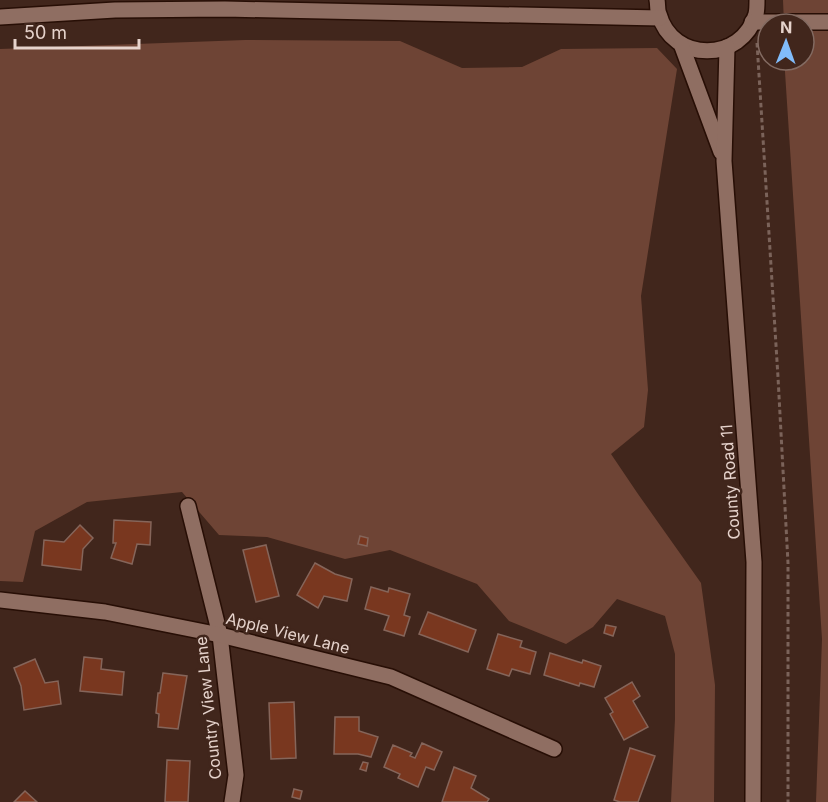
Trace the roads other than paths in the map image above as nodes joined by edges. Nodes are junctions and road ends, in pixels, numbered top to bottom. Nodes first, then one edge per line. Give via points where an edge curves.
1 (657, 0) edge
2 (0, 17) edge
3 (660, 18) junction
4 (756, 24) edge
5 (681, 44) junction
6 (727, 47) junction
7 (724, 161) junction
8 (188, 506) dead end
9 (0, 600) edge
10 (220, 635) junction
11 (554, 750) dead end
12 (232, 802) edge
13 (753, 802) edge

1 - 3 street
2 - 3 street via 225,9
3 - 5 street
4 - 6 street
5 - 6 street via 706,51
5 - 7 street, County Road 11
6 - 7 street, County Road 11
7 - 13 street, County Road 11 via 754,562
8 - 10 street, Country View Lane
9 - 10 street, Apple View Lane via 105,612
10 - 11 street, Apple View Lane via 391,677
10 - 12 street, Country View Lane via 236,775

